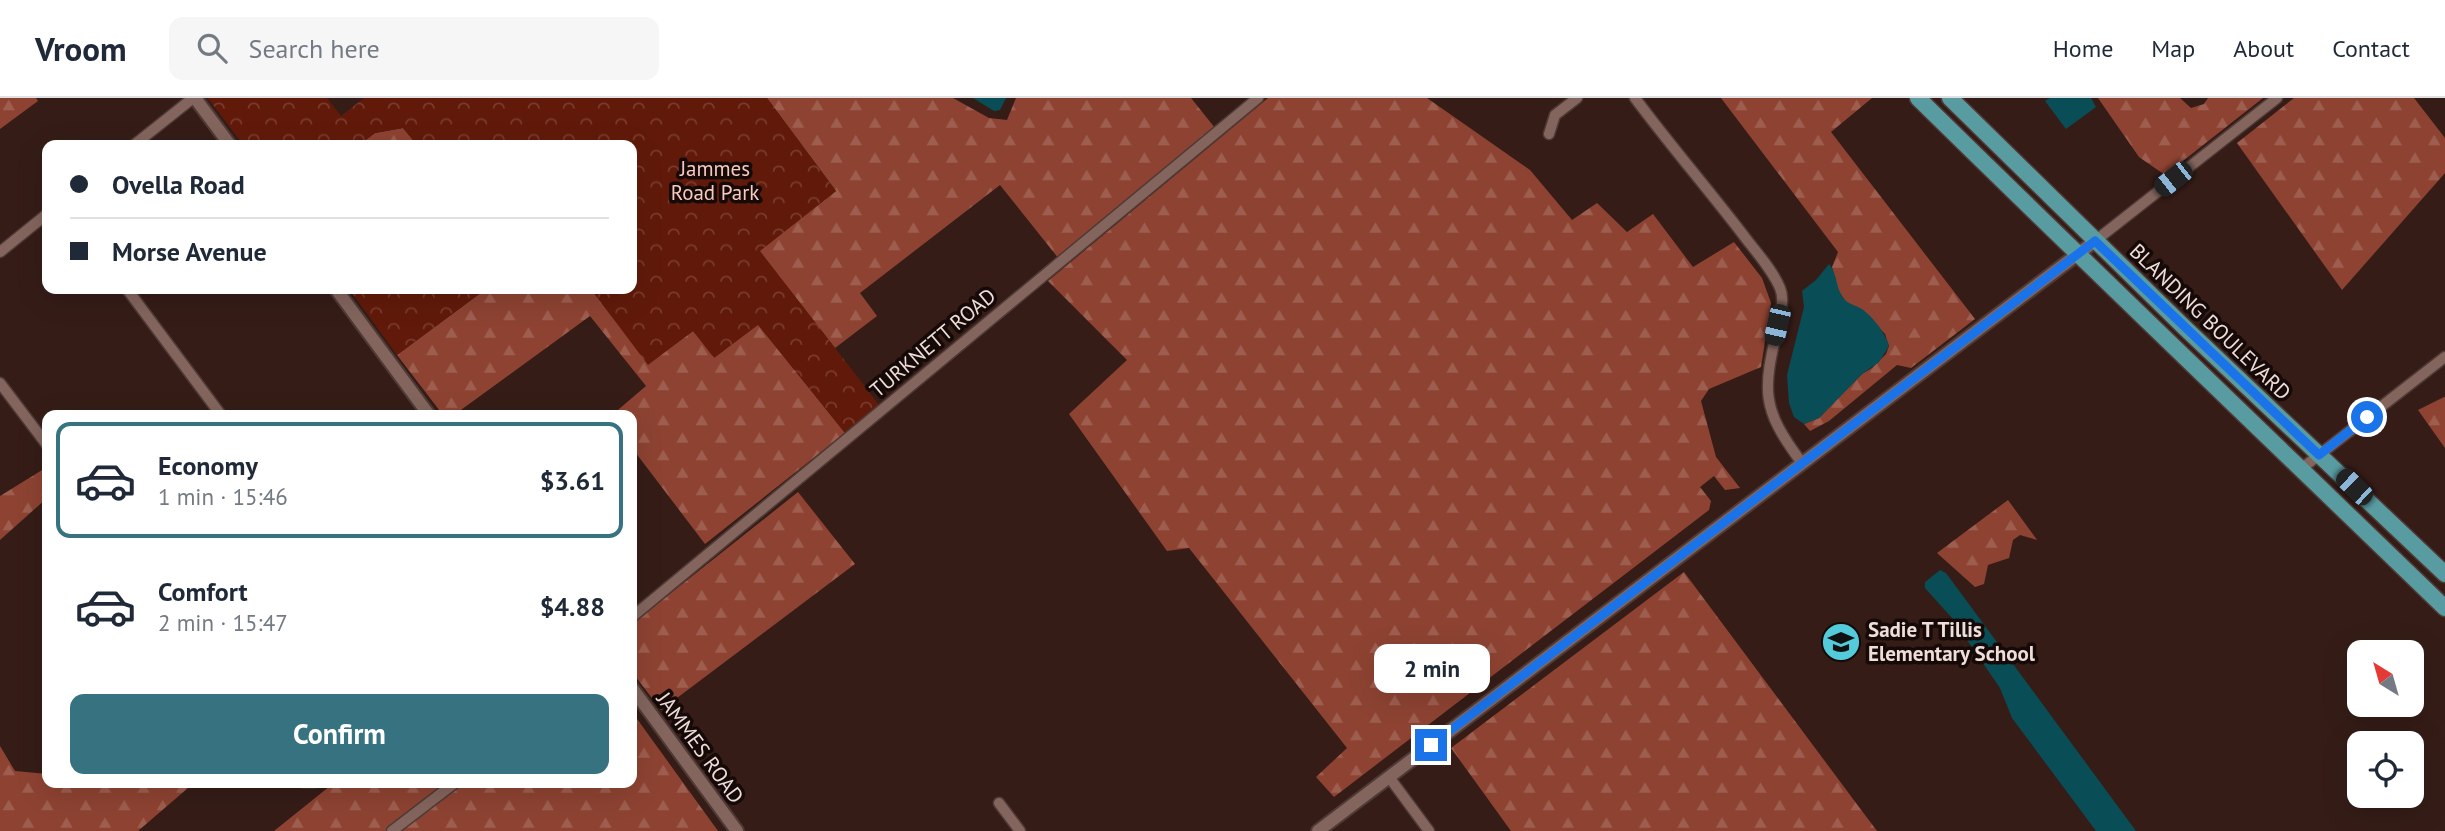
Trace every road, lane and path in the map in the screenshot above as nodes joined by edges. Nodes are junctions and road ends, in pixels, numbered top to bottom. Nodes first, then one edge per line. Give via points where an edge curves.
1 (194, 98) edge
2 (1258, 98) edge
3 (1577, 98) edge
4 (1635, 98) edge
5 (1950, 98) edge
6 (2277, 98) edge
7 (1925, 100) edge
8 (1549, 134) dead end
9 (140, 140) edge
10 (226, 140) edge
11 (42, 218) edge
12 (2095, 241) junction
13 (0, 252) edge
14 (2077, 254) junction
15 (131, 294) edge
16 (340, 294) edge
17 (2159, 334) junction
18 (2208, 349) junction
19 (2445, 358) edge
20 (0, 383) edge
21 (217, 410) edge
22 (425, 410) edge
23 (42, 438) edge
24 (2319, 455) junction
25 (1802, 463) junction
26 (2301, 469) junction
27 (2445, 574) edge
28 (2445, 608) edge
29 (637, 613) edge
30 (637, 695) edge
31 (1389, 777) junction
32 (448, 788) edge
33 (999, 803) dead end
34 (392, 831) edge
35 (737, 831) edge
36 (1020, 831) edge
37 (1318, 831) edge
38 (1429, 831) edge

1 - 9 street
1 - 10 street
2 - 29 street, TURKNETT ROAD
3 - 8 street via 1555,115
4 - 25 street via 1782,290 1766,388 1780,431
5 - 12 main road, BLANDING BOULEVARD
6 - 12 street
7 - 14 main road, BLANDING BOULEVARD
11 - 13 street
12 - 14 street
12 - 18 main road, BLANDING BOULEVARD
14 - 17 main road, BLANDING BOULEVARD
14 - 25 street
15 - 21 street
16 - 22 street
17 - 18 main road via 2180,339 2194,350
17 - 26 main road, BLANDING BOULEVARD
18 - 24 main road, BLANDING BOULEVARD
19 - 24 street
20 - 23 street
24 - 26 street
24 - 27 main road, BLANDING BOULEVARD
25 - 31 street
26 - 28 main road, BLANDING BOULEVARD
30 - 35 street, JAMMES ROAD
31 - 37 street
31 - 38 street
32 - 34 street
33 - 36 street

